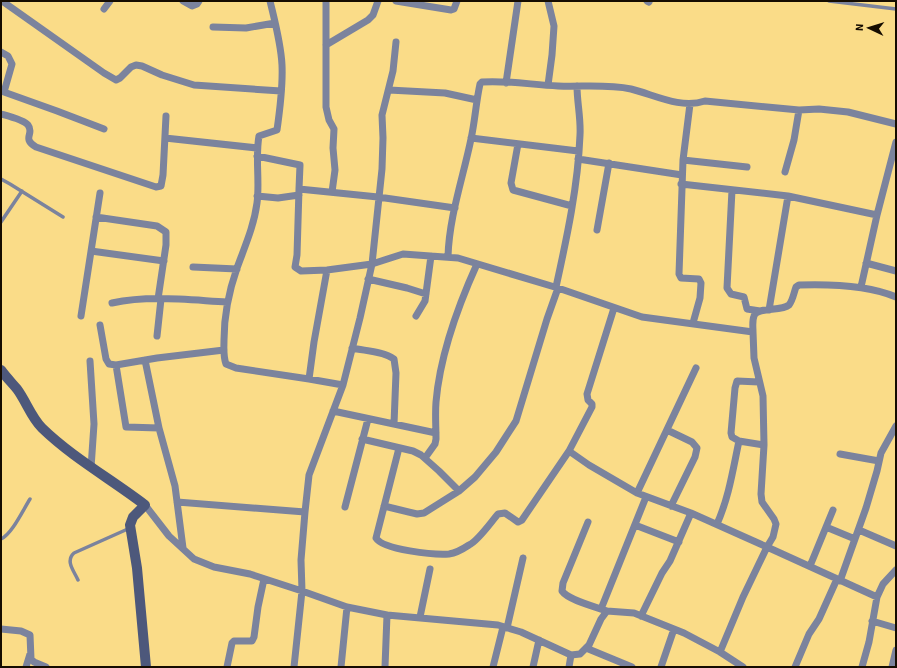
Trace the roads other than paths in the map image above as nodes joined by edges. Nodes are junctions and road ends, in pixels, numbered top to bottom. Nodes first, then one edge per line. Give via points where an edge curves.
1 (2, 1) edge
2 (110, 1) edge
3 (183, 1) edge
4 (199, 1) edge
5 (270, 1) edge
6 (326, 1) edge
7 (378, 1) edge
8 (396, 1) edge
9 (457, 1) edge
10 (518, 1) edge
11 (548, 1) edge
12 (829, 1) edge
13 (104, 9) dead end
14 (896, 9) edge
15 (275, 23) junction
16 (213, 27) dead end
17 (396, 42) dead end
18 (326, 45) junction
19 (1, 52) edge
20 (506, 83) junction
21 (548, 85) junction
22 (577, 86) junction
23 (389, 90) junction
24 (2, 91) edge
25 (281, 91) junction
26 (477, 100) junction
27 (690, 104) junction
28 (799, 110) junction
29 (1, 114) edge
30 (166, 116) dead end
31 (896, 124) edge
32 (104, 129) dead end
33 (165, 138) junction
34 (471, 138) junction
35 (896, 142) edge
36 (518, 144) junction
37 (257, 148) junction
38 (578, 155) junction
39 (257, 156) junction
40 (683, 160) junction
41 (609, 164) junction
42 (746, 167) dead end
43 (892, 170) edge
44 (785, 172) dead end
45 (682, 175) junction
46 (1, 179) edge
47 (681, 184) junction
48 (732, 190) junction
49 (22, 191) junction
50 (299, 192) junction
51 (332, 192) junction
52 (100, 193) dead end
53 (258, 196) junction
54 (788, 196) junction
55 (378, 197) junction
56 (572, 206) junction
57 (455, 208) junction
58 (877, 215) junction
59 (64, 217) dead end
60 (96, 217) junction
61 (1, 222) edge
62 (597, 230) dead end
63 (91, 251) junction
64 (431, 256) junction
65 (448, 257) junction
66 (164, 261) junction
67 (866, 263) junction
68 (372, 264) junction
69 (477, 264) junction
70 (194, 267) dead end
71 (237, 269) junction
72 (327, 270) junction
73 (896, 271) edge
74 (368, 279) junction
75 (557, 287) junction
76 (861, 287) junction
77 (426, 294) junction
78 (896, 297) edge
79 (160, 299) junction
80 (227, 302) junction
81 (112, 303) dead end
82 (614, 308) junction
83 (769, 310) junction
84 (760, 311) junction
85 (81, 316) dead end
86 (416, 316) dead end
87 (693, 323) junction
88 (100, 325) dead end
89 (753, 332) junction
90 (158, 336) dead end
91 (352, 348) junction
92 (224, 350) junction
93 (145, 360) junction
94 (90, 361) dead end
95 (116, 365) junction
96 (696, 368) dead end
97 (1, 370) edge
98 (309, 379) junction
99 (759, 382) junction
100 (342, 385) junction
101 (333, 411) junction
102 (368, 419) junction
103 (394, 424) junction
104 (896, 426) edge
105 (159, 428) junction
106 (667, 430) junction
107 (436, 433) junction
108 (894, 435) edge
109 (362, 439) junction
110 (739, 440) junction
111 (764, 445) junction
112 (399, 448) junction
113 (569, 451) junction
114 (840, 454) dead end
115 (425, 458) junction
116 (879, 461) junction
117 (91, 468) junction
118 (459, 491) junction
119 (637, 493) junction
120 (646, 497) junction
121 (30, 500) dead end
122 (177, 502) junction
123 (145, 505) junction
124 (384, 506) junction
125 (671, 506) junction
126 (345, 507) dead end
127 (833, 510) dead end
128 (304, 512) junction
129 (691, 513) junction
130 (588, 522) dead end
131 (717, 524) junction
132 (635, 525) junction
133 (826, 527) junction
134 (130, 528) junction
135 (859, 530) junction
136 (1, 539) edge
137 (855, 539) junction
138 (679, 542) junction
139 (896, 546) edge
140 (767, 547) junction
141 (183, 548) junction
142 (523, 558) dead end
143 (810, 566) junction
144 (430, 569) dead end
145 (896, 570) edge
146 (264, 579) junction
147 (78, 580) dead end
148 (839, 580) junction
149 (302, 591) junction
150 (877, 597) junction
151 (347, 607) junction
152 (604, 610) junction
153 (387, 614) junction
154 (642, 616) junction
155 (420, 617) junction
156 (872, 621) junction
157 (505, 627) junction
158 (896, 628) edge
159 (1, 629) edge
160 (674, 629) junction
161 (539, 640) junction
162 (586, 648) junction
163 (896, 650) edge
164 (720, 652) junction
165 (31, 653) junction
166 (571, 655) junction
167 (733, 664) edge
168 (26, 667) edge
169 (46, 667) edge
170 (146, 667) edge
171 (227, 667) edge
172 (294, 667) edge
173 (341, 667) edge
174 (385, 667) edge
175 (493, 667) edge
176 (533, 667) edge
177 (569, 667) edge
178 (632, 667) edge
179 (661, 667) edge
180 (743, 667) edge
181 (795, 667) edge
182 (862, 667) edge
183 (892, 667) edge

1 - 25 street via 116,80 136,65 194,84
2 - 13 street
3 - 4 street via 192,6
5 - 15 street
6 - 18 street
7 - 18 street via 373,15 368,20
8 - 9 street via 451,10
10 - 20 street
11 - 21 street via 554,26
12 - 14 lane
15 - 16 street via 246,28
15 - 25 street via 282,65
17 - 23 street
18 - 51 street via 326,107 334,129 335,170
19 - 24 street via 8,56 12,64
20 - 21 street
20 - 26 street via 480,82
21 - 22 street
22 - 27 street via 630,89 657,98
22 - 38 street via 580,134
23 - 26 street via 445,93
23 - 55 street via 382,115 382,161
24 - 32 street
25 - 37 street via 278,130 259,136
26 - 34 street
27 - 28 street via 705,101
27 - 40 street
28 - 31 street via 848,112
28 - 44 street
29 - 33 street via 28,125 28,140 36,147 156,188 161,186 162,182
30 - 33 street
33 - 37 street
34 - 36 street
34 - 57 street
35 - 43 street
36 - 38 street
36 - 56 street via 511,183 513,190
37 - 39 street
38 - 41 street
38 - 56 street
39 - 50 street via 300,165
39 - 53 street
40 - 42 street
40 - 45 street
41 - 45 street
41 - 62 street
43 - 58 street
45 - 47 street
46 - 49 lane
47 - 48 street
47 - 87 street via 679,274 681,278 699,279 701,282 700,298
48 - 54 street
48 - 84 street via 727,288 731,294 744,297 747,309
49 - 59 lane
49 - 61 lane
50 - 51 street
50 - 53 street via 278,198
50 - 72 street via 295,267 301,271
51 - 55 street
52 - 60 street
53 - 71 street via 251,234
54 - 58 street
54 - 83 street
55 - 57 street
55 - 68 street
56 - 75 street
57 - 65 street
58 - 67 street
60 - 63 street
60 - 66 street via 157,226 166,232
63 - 66 street
63 - 85 street
64 - 65 street
64 - 68 street via 403,254
64 - 77 street
65 - 69 street
66 - 79 street
67 - 73 street
67 - 76 street
68 - 72 street
68 - 74 street
69 - 75 street
69 - 107 street via 464,293 440,371
70 - 71 street
71 - 80 street
72 - 98 street
74 - 77 street
74 - 91 street
75 - 82 street
75 - 118 street via 516,421 496,452
76 - 78 street
76 - 83 street via 799,285 790,304 780,309
77 - 86 street via 422,308
79 - 80 street
79 - 81 street
79 - 90 street
80 - 92 street
82 - 87 street via 642,317
82 - 113 street via 587,394 592,407
83 - 84 street
84 - 89 street via 754,317
87 - 89 street
88 - 95 street via 107,363
89 - 99 street via 754,358
91 - 100 street
91 - 103 street via 394,358
92 - 93 street
92 - 98 street via 224,359 230,366
93 - 95 street
93 - 105 street
94 - 117 street via 94,424
95 - 105 street via 126,427
96 - 106 street
97 - 117 street via 17,389 40,426
98 - 100 street
99 - 110 street via 739,380 736,383 731,432 732,437
99 - 111 street via 763,396
100 - 101 street
101 - 102 street
101 - 128 street via 309,475
102 - 103 street
102 - 109 street
103 - 107 street
104 - 108 street
105 - 122 street
106 - 119 street
106 - 125 street via 692,442 697,448
107 - 115 street via 435,444
108 - 116 street via 884,446
109 - 112 street
109 - 126 street
110 - 111 street
110 - 131 street via 729,491
111 - 140 street via 762,502 776,524
112 - 115 street via 413,451
112 - 124 street
113 - 119 street
113 - 124 street via 522,520 518,522 505,513 498,514 471,544 457,552 441,554 411,551 382,543 376,538
114 - 116 street
115 - 118 street
116 - 135 street
117 - 123 street
118 - 124 street via 424,513 417,514
119 - 120 street
120 - 125 street
120 - 132 street
121 - 136 lane via 11,531
122 - 128 street
122 - 141 street
123 - 134 street via 133,518
123 - 141 street via 169,536
125 - 129 street
127 - 133 street
128 - 149 street
129 - 131 street
129 - 138 street
130 - 152 street via 562,591
131 - 140 street
132 - 138 street
132 - 152 street
133 - 137 street
133 - 143 street
134 - 147 lane via 71,555 69,562
134 - 170 street via 137,568
135 - 137 street
135 - 139 street
137 - 148 street
138 - 154 street
140 - 143 street
140 - 164 street
141 - 146 street via 194,559 214,567
142 - 157 street
143 - 148 street
144 - 155 street
145 - 150 street via 883,584
146 - 149 street
146 - 171 street via 254,637 252,641 234,641 230,648
148 - 150 street
148 - 181 street via 809,634
149 - 151 street
149 - 172 street
150 - 156 street
151 - 153 street
151 - 173 street
152 - 154 street
152 - 162 street
153 - 155 street
153 - 174 street
154 - 160 street
155 - 157 street
156 - 158 street
156 - 182 street
157 - 161 street
157 - 175 street
159 - 165 street via 21,631 30,635
160 - 164 street
160 - 179 street
161 - 166 street
161 - 176 street
162 - 166 street via 580,654
162 - 178 street
163 - 183 street
164 - 167 street
165 - 168 street
165 - 169 street via 34,662
166 - 177 street
167 - 180 street

